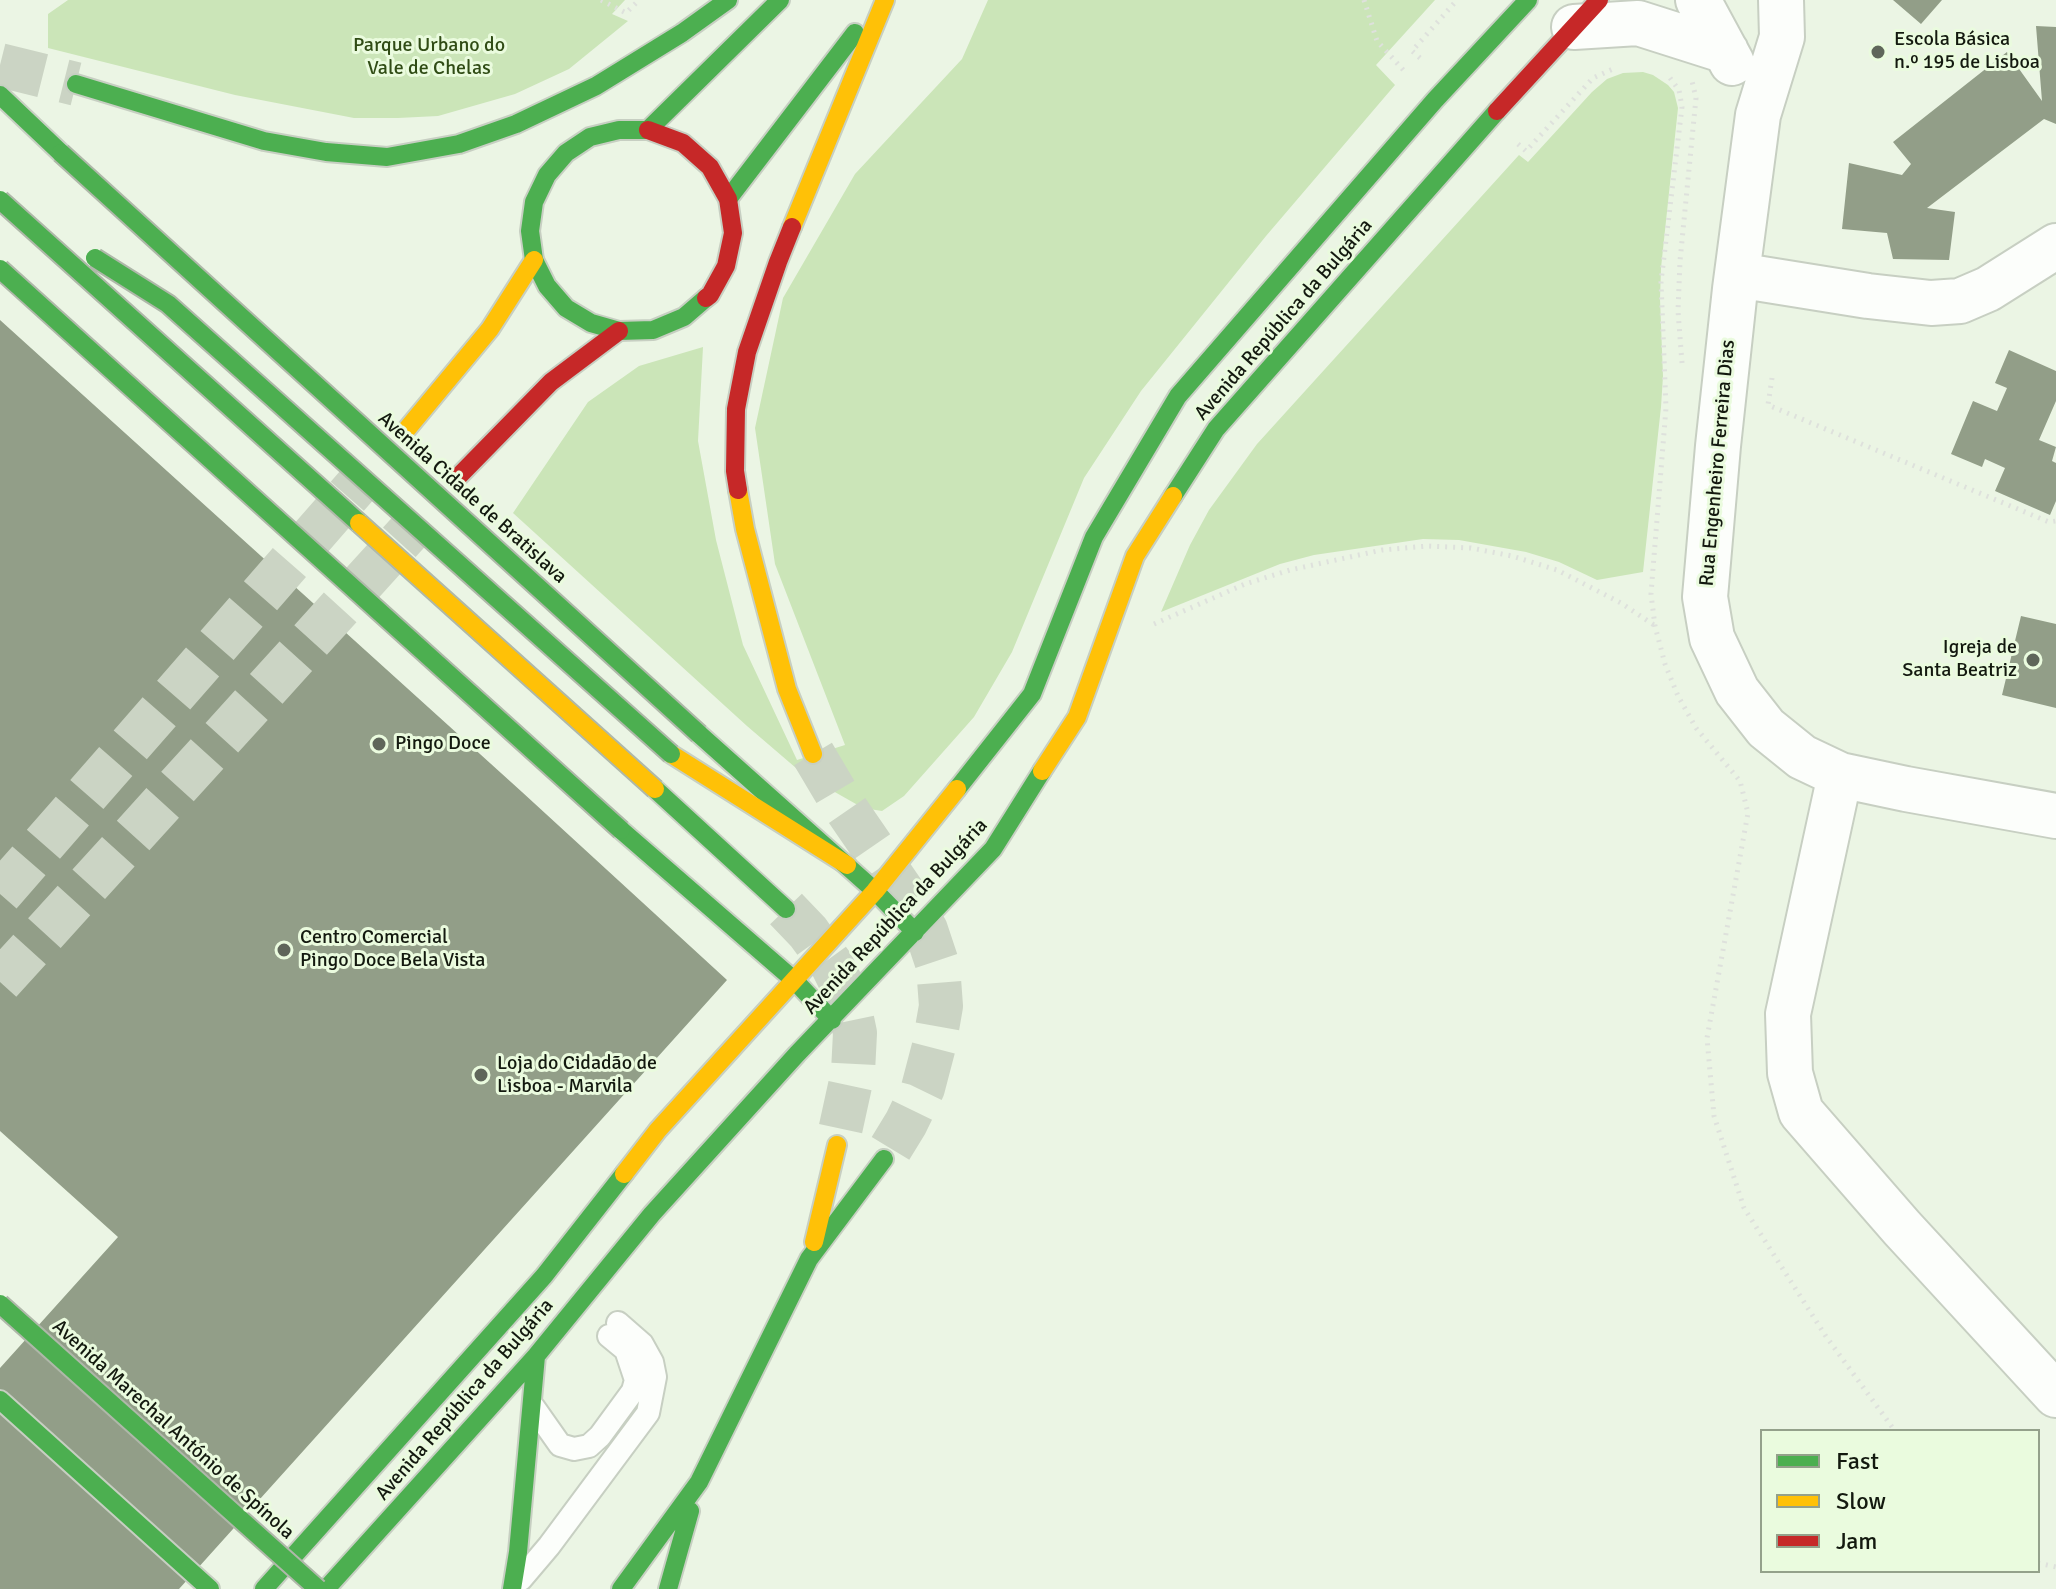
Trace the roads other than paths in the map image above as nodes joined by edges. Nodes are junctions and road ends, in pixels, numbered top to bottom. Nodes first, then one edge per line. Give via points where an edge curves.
1 (728, 0) edge
2 (780, 0) edge
3 (883, 0) edge
4 (1528, 0) edge
5 (1698, 0) edge
6 (1781, 0) edge
7 (1587, 13) edge
8 (1726, 51) junction
9 (76, 84) tunnel mouth
10 (0, 95) edge
11 (1758, 115) junction
12 (648, 130) junction
13 (0, 198) edge
14 (728, 199) junction
15 (2056, 246) edge
16 (534, 260) junction
17 (0, 269) edge
18 (1737, 275) junction
19 (619, 331) junction
20 (407, 429) dead end
21 (458, 477) dead end
22 (813, 754) tunnel mouth
23 (1840, 775) junction
24 (2056, 816) edge
25 (847, 865) junction
26 (875, 891) junction
27 (786, 909) tunnel mouth
28 (915, 932) junction
29 (795, 981) junction
30 (832, 1020) junction
31 (837, 1145) tunnel mouth
32 (884, 1159) tunnel mouth
33 (809, 1259) junction
34 (0, 1304) edge
35 (536, 1356) junction
36 (2056, 1395) edge
37 (0, 1400) edge
38 (531, 1405) junction
39 (699, 1482) junction
40 (210, 1589) edge
41 (264, 1589) edge
42 (318, 1589) edge
43 (326, 1589) edge
44 (512, 1589) edge
45 (621, 1589) edge
46 (668, 1589) edge

1 - 9 main road via 596,86 516,124 459,144 387,157 264,141
2 - 12 main road
3 - 14 main road
3 - 22 main road via 778,262 747,352 736,409 735,471 745,529 787,689
4 - 26 main road, Avenida República da Bulgária via 1178,396 1094,537 1032,694
5 - 8 street
6 - 11 street, Rua Engenheiro Ferreira Dias via 1782,37
7 - 8 street
7 - 28 main road, Avenida República da Bulgária via 1216,429 1135,556 1077,717 993,849
8 - 11 street
10 - 25 main road, Avenida Cidade de Bratislava, bridge
11 - 18 street, Rua Engenheiro Ferreira Dias
12 - 14 main road via 683,143 710,167
12 - 16 main road via 590,137 566,153 534,202
13 - 25 main road, bridge via 168,304 671,754
13 - 27 main road, bridge
14 - 19 main road via 733,233 726,266 710,295 684,317 653,330
15 - 18 street via 1960,301 1868,296
16 - 19 main road via 566,308
16 - 20 main road via 490,329
17 - 29 main road, bridge
18 - 23 street, Rua Engenheiro Ferreira Dias via 1705,597 1712,638 1737,691 1766,728 1802,757
19 - 21 main road via 551,382
23 - 24 street, Rua Engenheiro Ferreira Dias
23 - 36 street via 1788,1014 1790,1073 1801,1112
25 - 26 main road, Avenida Cidade de Bratislava
26 - 28 main road, Avenida Cidade de Bratislava
26 - 29 main road, Avenida República da Bulgária
28 - 30 main road, Avenida República da Bulgária
29 - 30 main road
29 - 41 main road, Avenida República da Bulgária via 658,1130 544,1276
30 - 35 main road, Avenida República da Bulgária via 652,1214
31 - 33 main road
32 - 33 main road
33 - 39 main road
34 - 42 main road, Avenida Marechal António de Spínola, bridge
35 - 38 main road
35 - 43 main road, Avenida República da Bulgária
37 - 40 main road
38 - 44 main road
38 - 44 lane via 560,1445 589,1446 636,1380 614,1330 642,1344 652,1362 655,1377 648,1413
39 - 45 main road
39 - 46 main road

